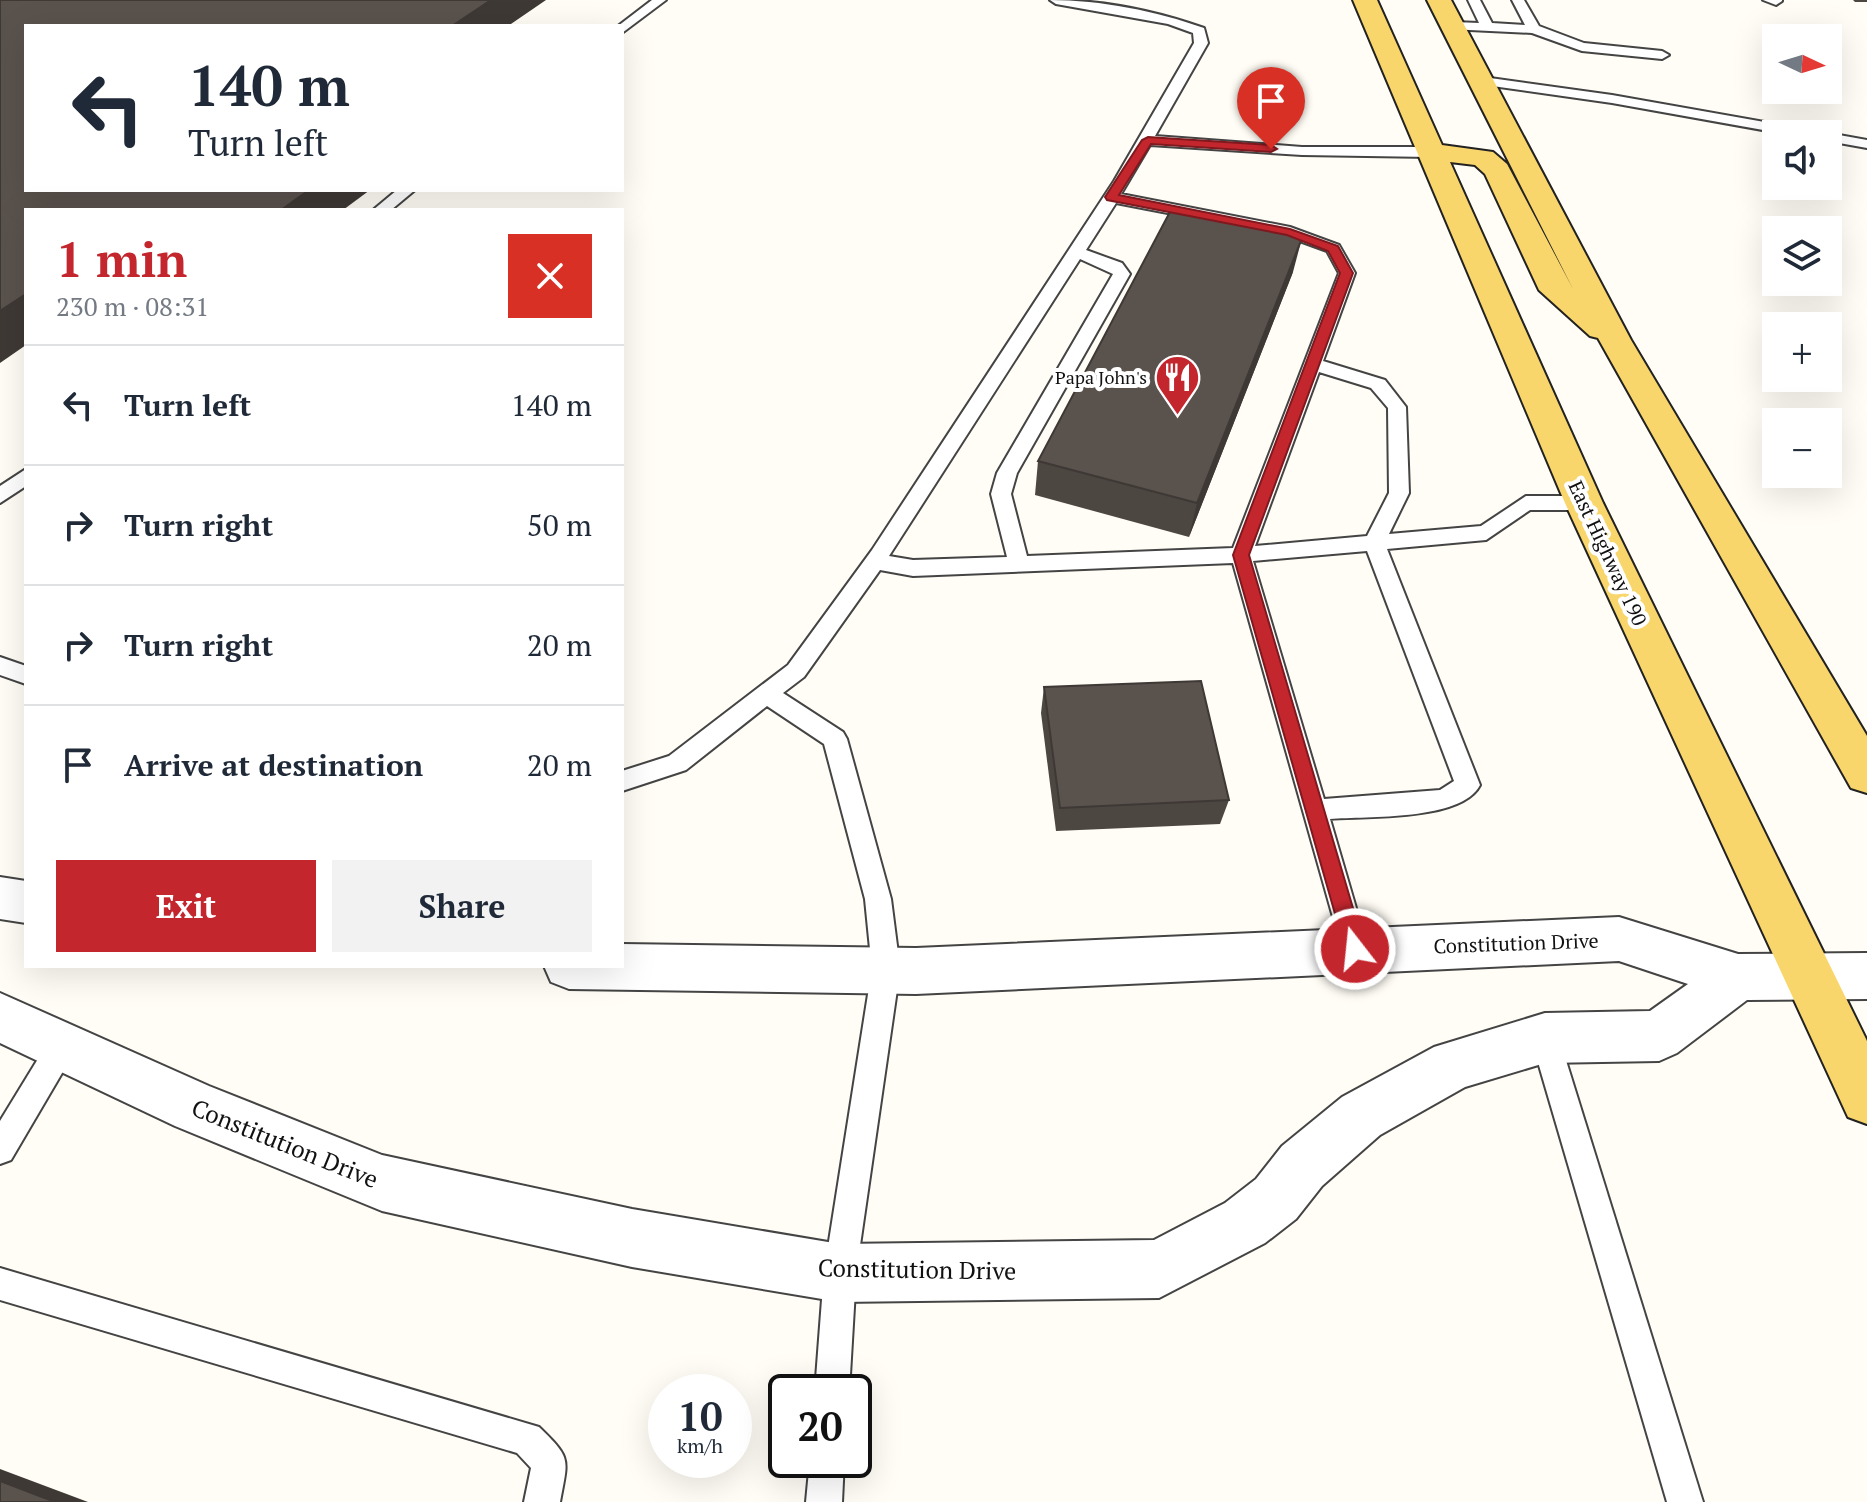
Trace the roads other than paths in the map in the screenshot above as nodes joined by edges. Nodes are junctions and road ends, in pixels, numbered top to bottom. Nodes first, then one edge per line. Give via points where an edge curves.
1 (660, 0) edge
2 (1056, 0) edge
3 (1365, 0) edge
4 (1518, 0) edge
5 (1464, 14) edge
6 (624, 27) edge
7 (1534, 29) junction
8 (1662, 55) dead end
9 (1483, 81) junction
10 (1762, 126) edge
11 (1148, 140) junction
12 (1842, 140) edge
13 (1867, 144) edge
14 (1431, 152) junction
15 (404, 192) edge
16 (1111, 197) junction
17 (384, 208) edge
18 (1076, 252) junction
19 (1615, 340) junction
20 (1312, 364) junction
21 (24, 478) edge
22 (0, 496) edge
23 (1584, 503) junction
24 (1374, 543) junction
25 (1241, 555) junction
26 (874, 561) junction
27 (1019, 564) junction
28 (0, 666) edge
29 (24, 674) edge
30 (766, 694) junction
31 (1867, 775) edge
32 (624, 780) edge
33 (1315, 810) junction
34 (0, 898) edge
35 (24, 902) edge
36 (1355, 949) junction
37 (624, 967) edge
38 (886, 969) junction
39 (1809, 976) junction
40 (1867, 976) edge
41 (1738, 977) junction
42 (0, 1017) edge
43 (1545, 1038) junction
44 (62, 1046) junction
45 (1867, 1098) edge
46 (0, 1149) edge
47 (840, 1273) junction
48 (0, 1284) edge
49 (833, 1374) edge
50 (826, 1478) edge
51 (542, 1502) edge
52 (824, 1502) edge
53 (1685, 1502) edge

1 - 6 lane
2 - 11 lane via 1199,31 1201,43
3 - 14 main road, East Highway 190
4 - 7 lane
5 - 7 lane
5 - 9 main road
7 - 8 lane via 1582,47
9 - 10 lane
9 - 19 main road
11 - 14 lane via 1302,151
11 - 16 lane
12 - 13 lane
14 - 19 main road via 1483,158 1497,170 1555,290
14 - 23 main road, East Highway 190
15 - 17 lane
16 - 18 lane
16 - 20 lane via 1290,232 1333,248 1347,273
18 - 26 lane
18 - 27 lane via 1122,274 1007,473 1001,494
19 - 31 main road
20 - 24 lane via 1378,384 1397,407 1399,493
20 - 25 lane
21 - 22 lane
23 - 24 lane via 1526,503 1486,533
23 - 39 main road, East Highway 190
24 - 25 lane
24 - 33 lane via 1468,785 1444,800
25 - 27 lane
25 - 33 lane
26 - 27 lane via 913,568
26 - 30 lane via 796,671
28 - 29 lane
30 - 32 lane via 677,763
30 - 38 lane via 835,739 878,899
33 - 36 lane
34 - 35 street
36 - 38 street, Constitution Drive
36 - 41 street, Constitution Drive via 1619,939
37 - 38 street, Constitution Drive
38 - 47 lane
39 - 40 street, Constitution Drive
39 - 41 street, Constitution Drive
39 - 45 main road, East Highway 190
41 - 43 street, Constitution Drive via 1659,1036
42 - 44 street, Constitution Drive
43 - 47 street, Constitution Drive via 1453,1065 1361,1116 1245,1223 1159,1269
43 - 53 lane
44 - 46 lane
44 - 47 street, Constitution Drive via 194,1107 382,1183 632,1238
47 - 49 lane
48 - 51 lane via 527,1439 550,1462
50 - 52 lane

